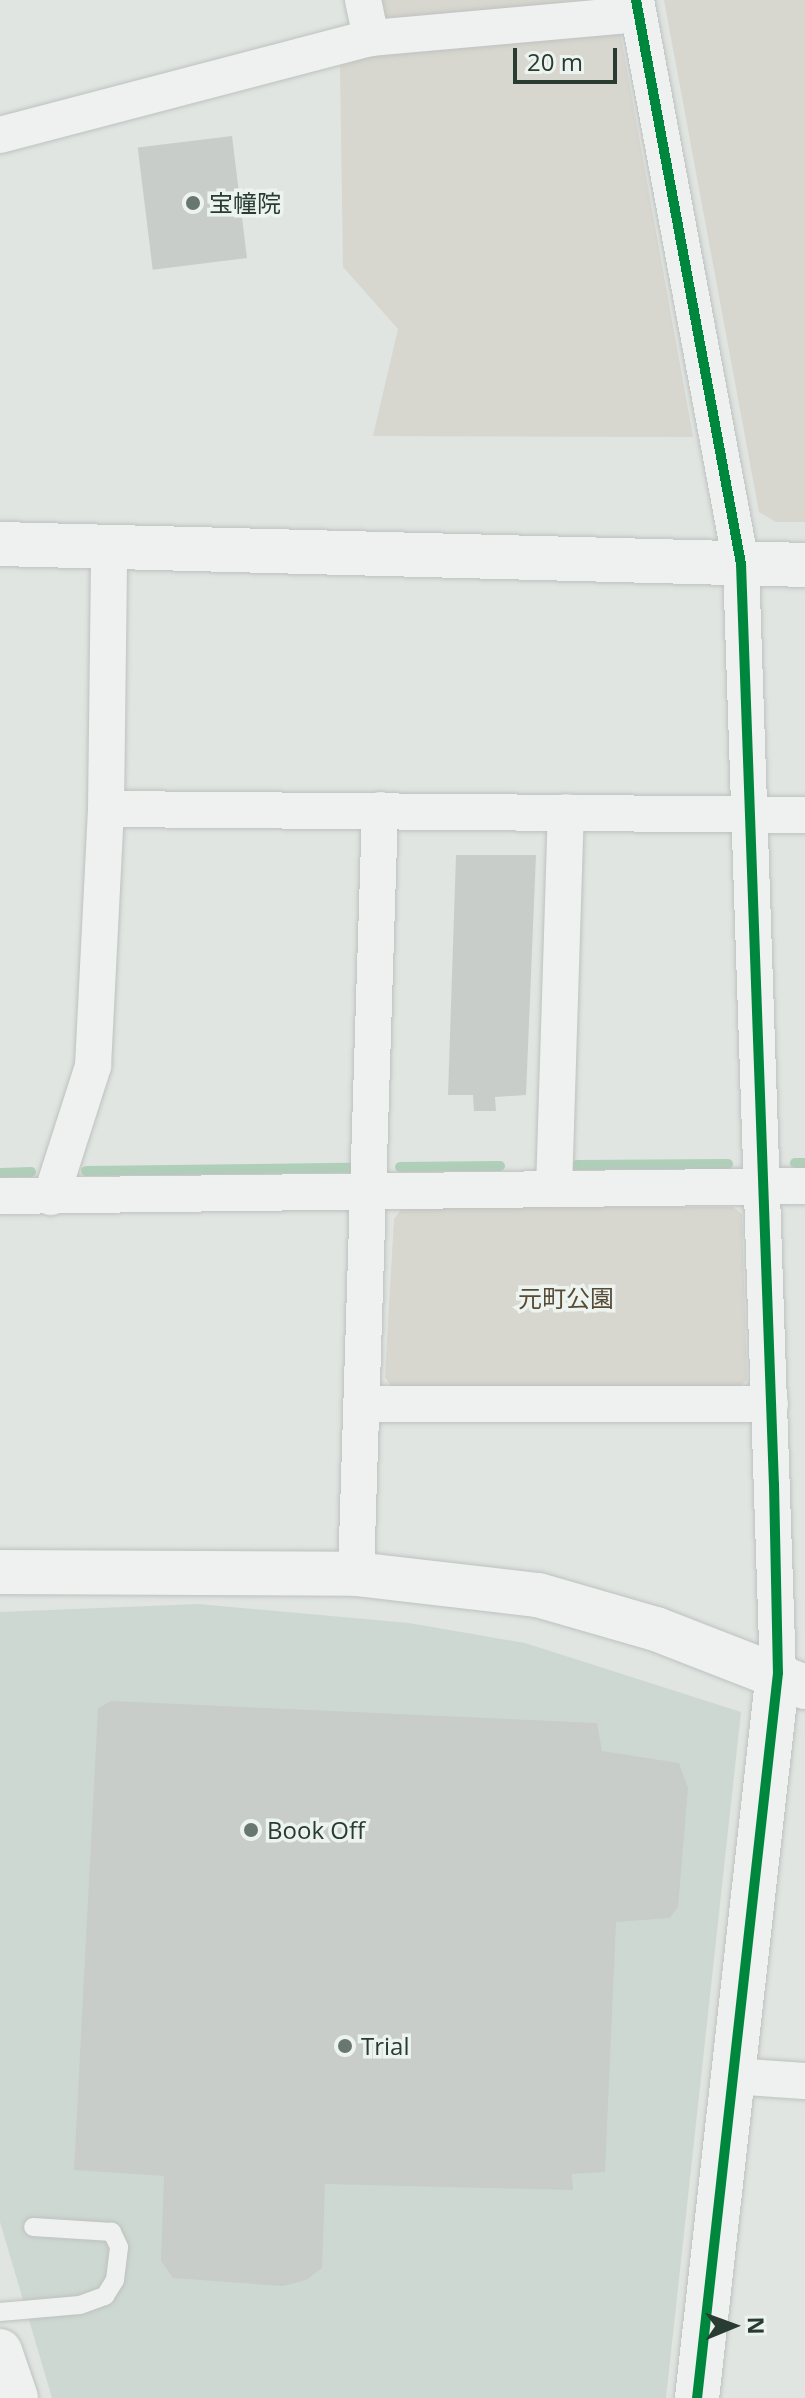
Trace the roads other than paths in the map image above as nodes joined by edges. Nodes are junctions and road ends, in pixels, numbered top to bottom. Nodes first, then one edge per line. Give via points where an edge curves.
1 (363, 0) edge
2 (637, 7) edge
3 (371, 38) junction
4 (0, 133) edge
5 (0, 544) edge
6 (109, 548) junction
7 (741, 564) junction
8 (805, 565) edge
9 (106, 809) junction
10 (380, 810) junction
11 (566, 812) junction
12 (749, 814) junction
13 (805, 815) edge
14 (805, 1186) edge
15 (761, 1187) junction
16 (554, 1189) junction
17 (372, 1194) junction
18 (0, 1196) edge
19 (51, 1197) junction
20 (363, 1404) junction
21 (770, 1404) junction
22 (790, 1484) edge
23 (0, 1572) edge
24 (356, 1574) junction
25 (792, 1680) edge
26 (733, 2076) junction
27 (805, 2081) edge
28 (33, 2227) dead end
29 (0, 2312) edge
30 (0, 2351) edge
31 (16, 2398) edge
32 (697, 2398) edge

1 - 3 street
2 - 3 street
2 - 7 street
3 - 4 street
5 - 6 street
6 - 7 street
6 - 9 street
7 - 8 street
7 - 12 street
9 - 10 street
9 - 19 street via 93,1066
10 - 11 street
10 - 17 street
11 - 12 street
11 - 16 street
12 - 13 street
12 - 15 street
14 - 15 street
15 - 16 street
15 - 21 street
16 - 17 street
17 - 19 street
17 - 20 street
18 - 19 street
20 - 21 street
20 - 24 street
21 - 22 street
22 - 25 street
23 - 24 street
24 - 25 street via 538,1595 656,1629
25 - 26 street
26 - 27 street
26 - 32 street
28 - 29 lane via 112,2232 119,2247 115,2280 105,2296 80,2305
30 - 31 street

